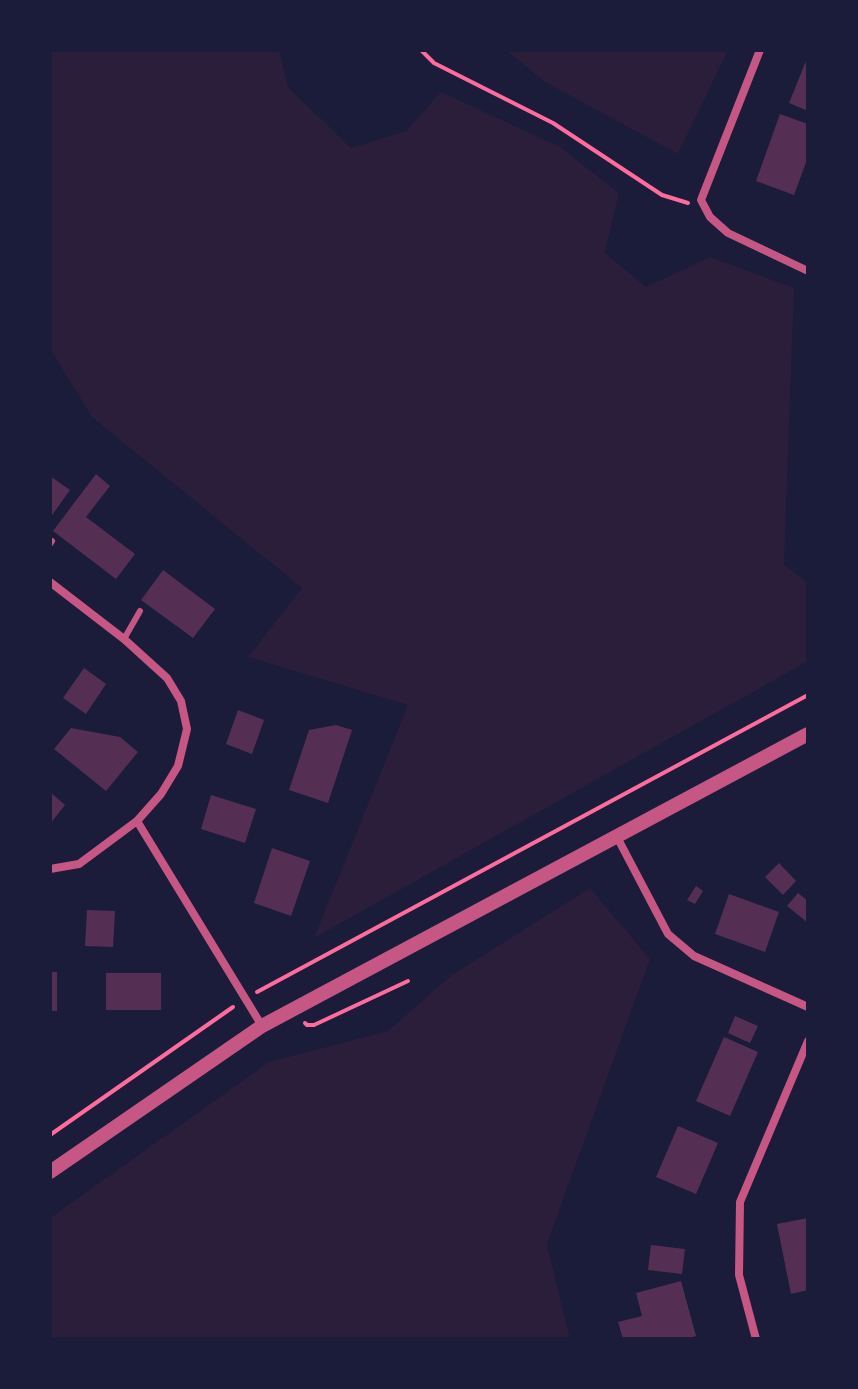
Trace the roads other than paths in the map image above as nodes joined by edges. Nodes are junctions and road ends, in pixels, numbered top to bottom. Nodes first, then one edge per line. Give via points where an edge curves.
1 (760, 50) edge
2 (808, 271) edge
3 (50, 582) edge
4 (140, 611) dead end
5 (124, 639) junction
6 (808, 734) edge
7 (137, 821) junction
8 (617, 837) junction
9 (50, 869) edge
10 (808, 1007) edge
11 (262, 1026) junction
12 (808, 1041) edge
13 (50, 1172) edge
14 (756, 1339) edge

1 - 2 street via 701,200 728,233
3 - 5 street
4 - 5 lane
5 - 7 street via 167,678 181,701 187,729 178,766
6 - 8 street
7 - 9 street via 79,864
7 - 11 street
8 - 10 street via 668,934 694,956
8 - 11 street
11 - 13 street
12 - 14 street via 740,1202 739,1275

